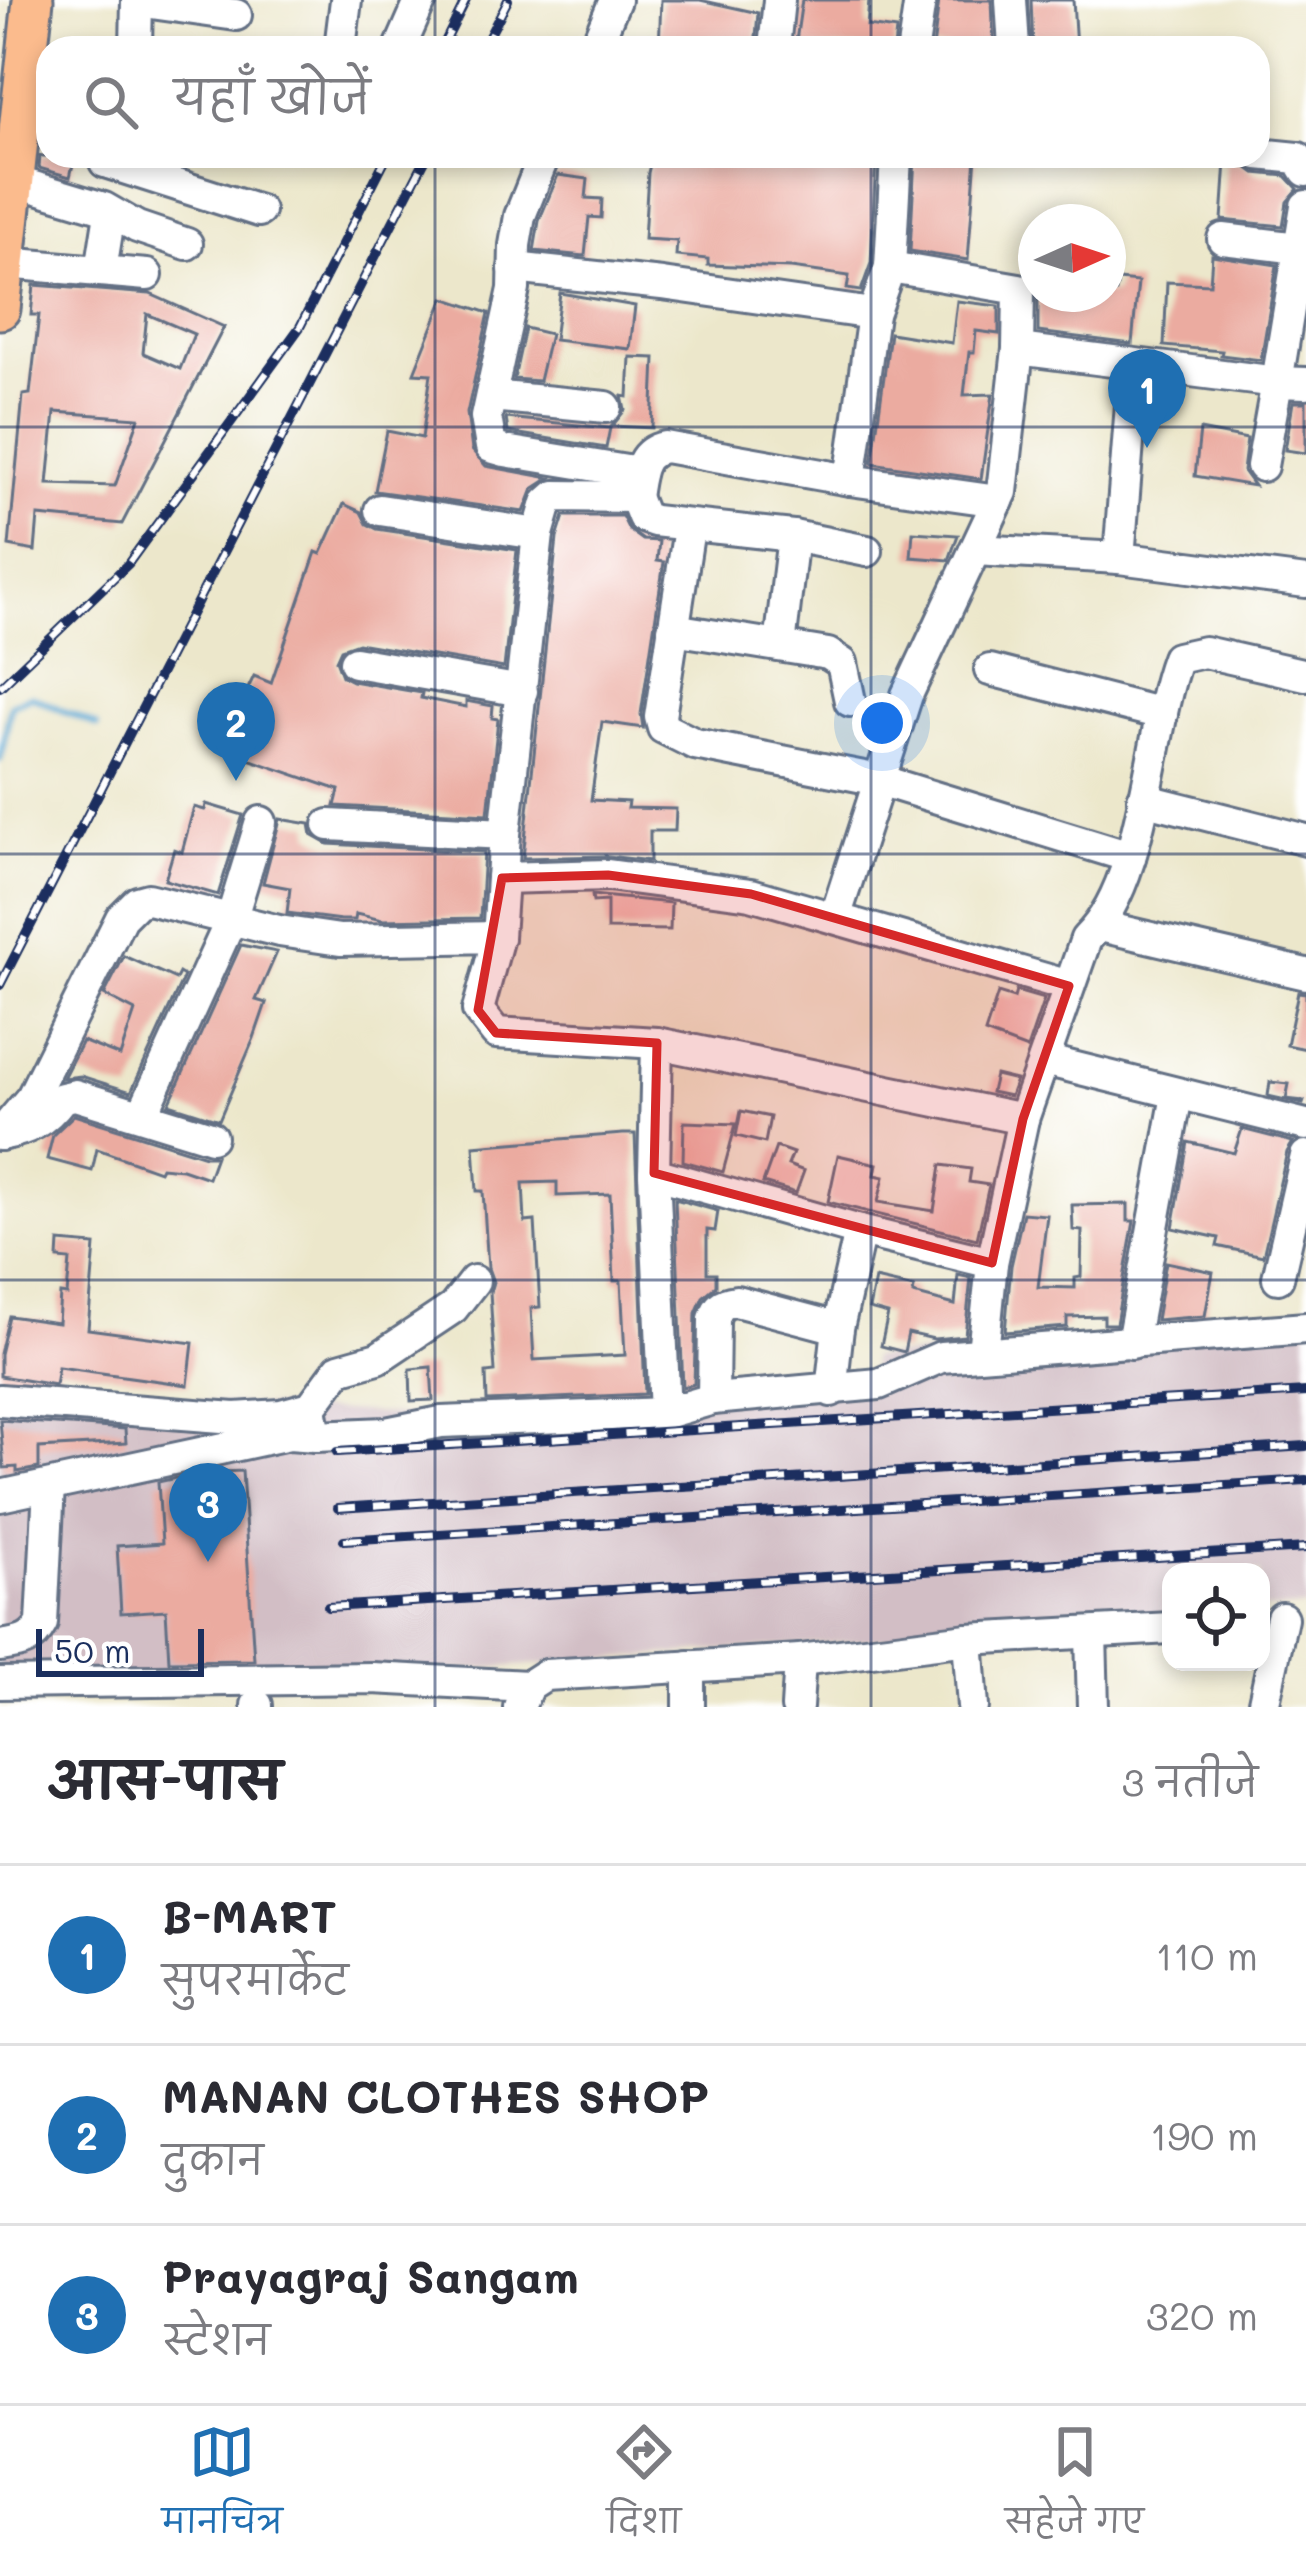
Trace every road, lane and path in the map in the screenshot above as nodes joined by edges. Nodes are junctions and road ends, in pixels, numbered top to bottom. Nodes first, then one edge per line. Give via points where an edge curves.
1 (33, 0) edge
2 (136, 0) edge
3 (346, 0) edge
4 (421, 0) edge
5 (615, 0) edge
6 (778, 0) edge
7 (920, 0) edge
8 (1011, 0) edge
9 (236, 15) dead end
10 (133, 36) edge
11 (342, 36) edge
12 (405, 36) edge
13 (601, 36) edge
14 (775, 36) edge
15 (915, 36) edge
16 (1013, 36) edge
17 (1270, 155) edge
18 (105, 168) edge
19 (132, 168) edge
20 (539, 168) edge
21 (895, 168) edge
22 (1306, 171) edge
23 (14, 181) junction
24 (1306, 206) edge
25 (102, 208) junction
26 (259, 211) dead end
27 (1222, 239) dead end
28 (187, 244) dead end
29 (1299, 248) junction
30 (4, 254) edge
31 (890, 267) junction
32 (514, 268) junction
33 (101, 270) junction
34 (147, 275) dead end
35 (0, 309) edge
36 (873, 314) junction
37 (1018, 349) junction
38 (1134, 366) junction
39 (1292, 382) edge
40 (491, 396) junction
41 (606, 407) dead end
42 (1262, 466) dead end
43 (850, 480) junction
44 (637, 485) junction
45 (998, 501) junction
46 (380, 510) dead end
47 (689, 528) junction
48 (538, 534) junction
49 (793, 536) junction
50 (975, 550) junction
51 (867, 551) dead end
52 (1119, 558) junction
53 (1306, 581) edge
54 (673, 629) junction
55 (780, 646) junction
56 (356, 662) dead end
57 (991, 670) dead end
58 (1306, 675) edge
59 (522, 692) junction
60 (850, 701) dead end
61 (1162, 714) junction
62 (879, 780) junction
63 (1143, 799) junction
64 (261, 822) dead end
65 (329, 824) dead end
66 (505, 834) junction
67 (1306, 840) edge
68 (1130, 857) junction
69 (502, 878) junction
70 (835, 918) junction
71 (231, 920) junction
72 (1100, 926) junction
73 (498, 937) junction
74 (1306, 974) edge
75 (1069, 986) junction
76 (657, 1043) junction
77 (1043, 1060) junction
78 (1177, 1094) junction
79 (143, 1113) junction
80 (1023, 1119) junction
81 (1306, 1125) edge
82 (0, 1135) edge
83 (211, 1137) dead end
84 (1306, 1156) edge
85 (654, 1173) junction
86 (860, 1232) junction
87 (992, 1263) junction
88 (1278, 1278) dead end
89 (474, 1281) dead end
90 (838, 1328) junction
91 (1306, 1328) edge
92 (1132, 1343) junction
93 (982, 1353) junction
94 (831, 1391) junction
95 (713, 1399) junction
96 (0, 1400) edge
97 (664, 1413) junction
98 (314, 1422) junction
99 (49, 1486) junction
100 (0, 1496) edge
101 (1283, 1620) edge
102 (1162, 1629) edge
103 (1091, 1634) junction
104 (968, 1639) junction
105 (0, 1646) edge
106 (800, 1660) junction
107 (689, 1666) junction
108 (0, 1684) edge
109 (524, 1697) edge
110 (689, 1707) edge
111 (797, 1707) edge
112 (973, 1707) edge
113 (1093, 1707) edge
114 (1263, 1707) edge

1 - 23 main road
2 - 9 street
2 - 10 street
3 - 11 street
4 - 12 street
5 - 13 street
6 - 14 street
7 - 15 street
8 - 16 street
17 - 22 street via 1298,158
18 - 25 street
19 - 26 street
20 - 32 street via 520,216
21 - 31 street
23 - 25 street
23 - 30 main road
24 - 29 street
25 - 28 street
25 - 33 street
27 - 29 street
29 - 39 street
30 - 33 street
30 - 35 main road
31 - 36 street
31 - 37 street via 1019,290
32 - 36 street
32 - 40 street
33 - 34 street
36 - 43 street
37 - 38 street
37 - 45 street
38 - 39 street
38 - 52 street
39 - 42 street
40 - 41 street
40 - 44 street via 491,447
43 - 44 street via 665,447 647,454
43 - 45 street
44 - 47 street via 643,517
44 - 48 street via 555,496
45 - 50 street
46 - 48 street
47 - 49 street
47 - 54 street
48 - 59 street
49 - 51 street
49 - 55 street
50 - 52 street
50 - 62 street via 907,695
52 - 53 street
54 - 55 street
54 - 62 street via 664,728 695,744
55 - 60 street via 842,663
56 - 59 street
57 - 61 street
58 - 61 street via 1188,653 1177,658
59 - 66 street
61 - 63 street
62 - 68 street
62 - 70 street
63 - 67 street
63 - 68 street
64 - 71 street
65 - 66 street
66 - 69 street
68 - 72 street
69 - 70 street via 608,875 752,894
69 - 73 street
70 - 75 street
71 - 73 street via 340,940
71 - 79 street
71 - 82 street via 166,901 137,902 121,918 32,1097
72 - 74 street
72 - 75 street via 1086,939
73 - 76 street via 478,1010 496,1033
75 - 77 street
76 - 80 street
76 - 85 street
77 - 78 street
77 - 80 street
78 - 81 street
78 - 92 street
79 - 82 street via 62,1097 49,1117
79 - 83 street
80 - 87 street
84 - 88 street
85 - 86 street
85 - 97 street
86 - 87 street
86 - 90 street
87 - 93 street
89 - 98 street via 453,1307 378,1358 339,1369
90 - 94 street
90 - 95 street via 724,1302 714,1319
91 - 92 street
92 - 93 street
93 - 94 street via 941,1357 879,1384
94 - 95 street
95 - 97 street
96 - 98 street
97 - 98 street via 441,1422 386,1433
98 - 99 street
99 - 100 street
99 - 105 street via 42,1623 35,1636
101 - 114 street
102 - 103 street
103 - 104 street
103 - 113 street
104 - 106 street
104 - 112 street
106 - 107 street
106 - 111 street
107 - 109 street via 545,1675
107 - 110 street
108 - 109 street via 372,1678

